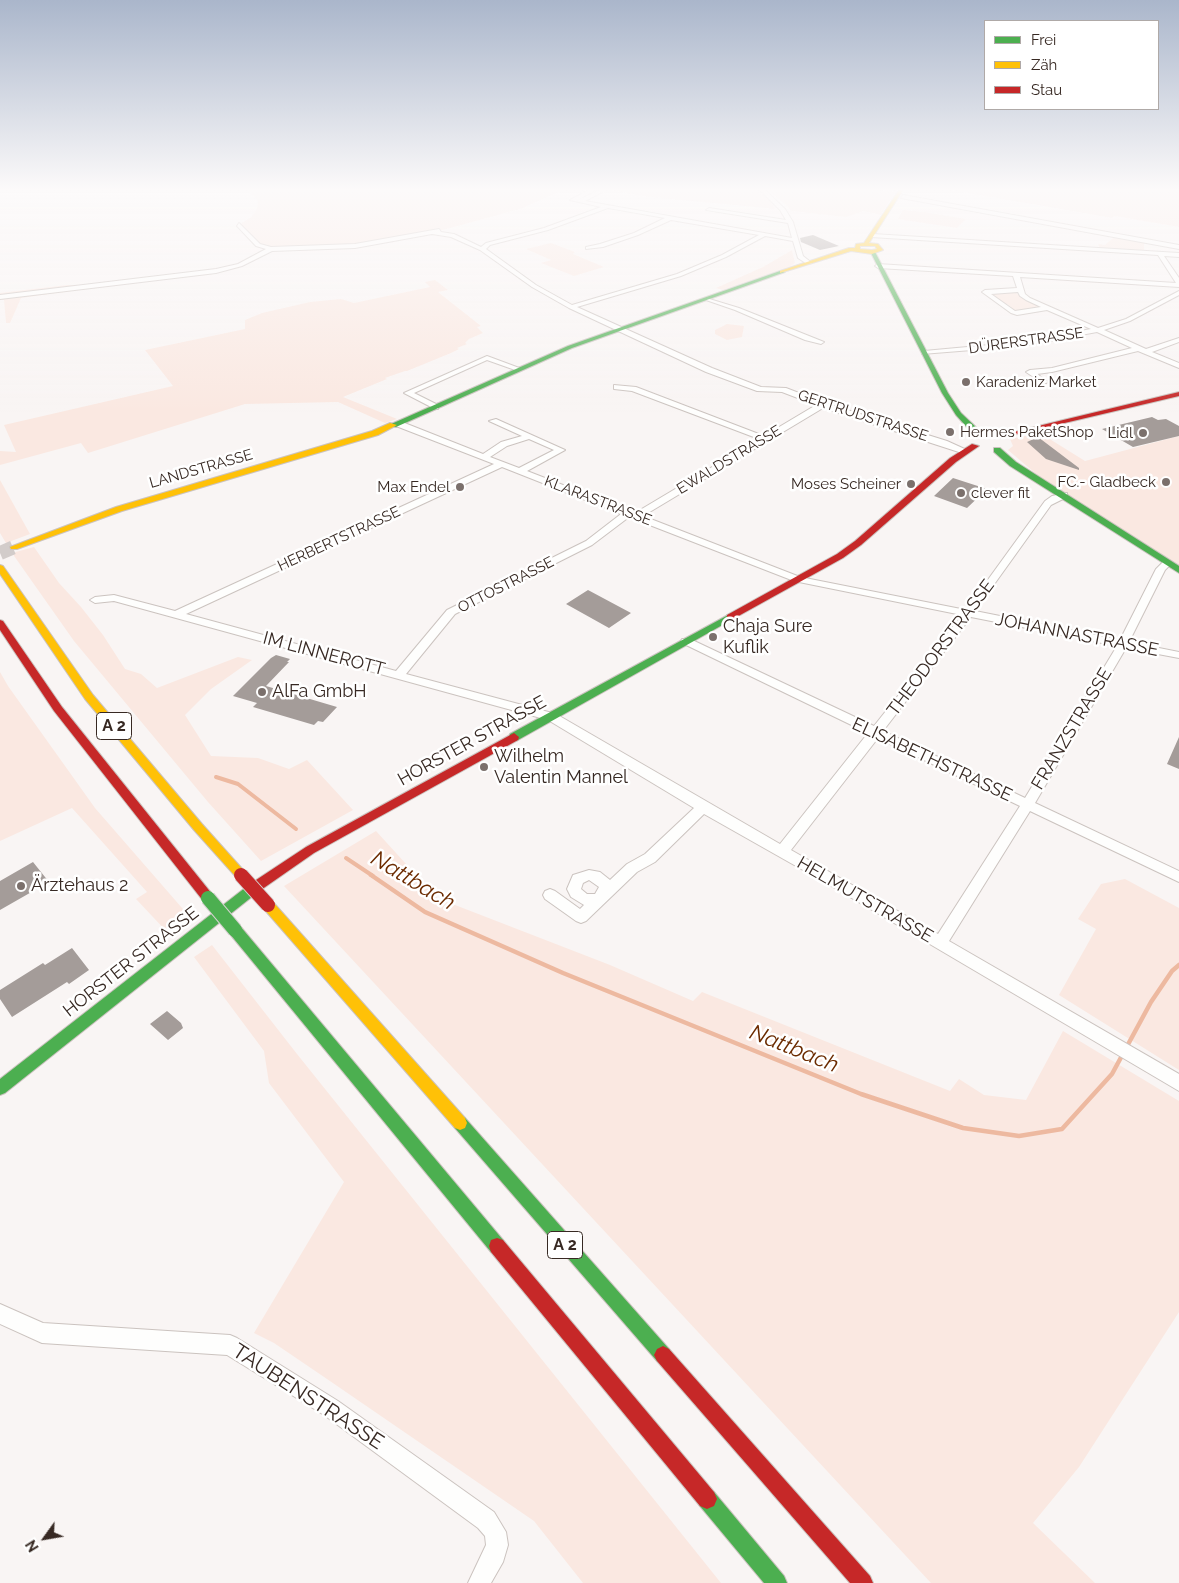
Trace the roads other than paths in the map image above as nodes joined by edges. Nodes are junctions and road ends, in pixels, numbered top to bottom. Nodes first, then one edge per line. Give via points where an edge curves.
1 (242, 264) edge
2 (503, 264) edge
3 (705, 264) edge
4 (807, 264) edge
5 (1166, 264) edge
6 (878, 266) joint
7 (1016, 274) junction
8 (1179, 284) edge
9 (1020, 290) junction
10 (1179, 293) edge
11 (0, 297) edge
12 (708, 299) junction
13 (571, 307) junction
14 (1047, 308) junction
15 (618, 330) junction
16 (1098, 330) junction
17 (1179, 340) edge
18 (821, 342) dead end
19 (1143, 350) junction
20 (924, 353) junction
21 (1179, 366) edge
22 (518, 370) junction
23 (1044, 382) dead end
24 (617, 387) dead end
25 (1179, 394) edge
26 (435, 407) junction
27 (819, 407) junction
28 (493, 421) dead end
29 (399, 424) junction
30 (977, 433) junction
31 (529, 436) junction
32 (1001, 436) junction
33 (765, 439) junction
34 (970, 448) junction
35 (1001, 449) junction
36 (484, 457) junction
37 (501, 464) junction
38 (520, 471) junction
39 (1064, 495) junction
40 (632, 515) junction
41 (14, 547) tunnel mouth
42 (1167, 563) junction
43 (0, 568) edge
44 (1179, 570) edge
45 (797, 579) junction
46 (95, 600) dead end
47 (969, 613) junction
48 (178, 614) junction
49 (0, 623) edge
50 (686, 641) junction
51 (1122, 644) junction
52 (1179, 655) edge
53 (399, 675) junction
54 (552, 716) junction
55 (876, 733) junction
56 (1027, 805) junction
57 (703, 807) junction
58 (782, 852) junction
59 (1179, 877) edge
60 (550, 895) dead end
61 (940, 942) junction
62 (1179, 1083) edge
63 (0, 1088) edge
64 (0, 1314) edge
65 (479, 1583) edge
66 (777, 1583) edge
67 (863, 1583) edge

1 - 11 street via 216,271
2 - 13 street, GERTRUDSTRASSE
3 - 13 street via 626,292
4 - 12 main road, LANDSTRASSE
5 - 8 street
6 - 7 street
6 - 20 main road
7 - 8 street
7 - 9 street
9 - 14 street via 1022,295
9 - 14 street via 985,292 1017,313
10 - 16 street, DÜRERSTRASSE via 1128,320
12 - 15 main road, LANDSTRASSE
12 - 18 street via 807,340
13 - 15 street, GERTRUDSTRASSE
14 - 16 street
15 - 22 main road, LANDSTRASSE
15 - 27 street, GERTRUDSTRASSE via 700,367
16 - 19 street
16 - 20 street, DÜRERSTRASSE via 1039,342
17 - 19 street
19 - 21 street
19 - 23 street via 1030,372
20 - 30 main road via 958,414
22 - 26 main road, LANDSTRASSE
22 - 26 street via 487,358 408,393
24 - 33 street via 633,389
25 - 32 main road
26 - 29 main road, LANDSTRASSE
27 - 33 street, EWALDSTRASSE
27 - 34 street, GERTRUDSTRASSE
28 - 31 street
29 - 36 street, KLARASTRASSE
29 - 41 main road, LANDSTRASSE via 119,509
30 - 32 main road
30 - 34 main road via 969,438
31 - 36 street via 504,444
31 - 38 street via 561,450
32 - 35 main road via 1008,446
33 - 40 street, EWALDSTRASSE
34 - 35 main road
34 - 45 main road, HORSTER STRASSE via 858,543
35 - 39 main road via 1013,464
36 - 37 street, KLARASTRASSE
37 - 38 street, KLARASTRASSE
37 - 48 street, HERBERTSTRASSE
38 - 40 street, KLARASTRASSE
39 - 42 main road
39 - 47 street, THEODORSTRASSE via 1048,504
40 - 45 street, KLARASTRASSE
40 - 53 street, OTTOSTRASSE via 589,543 451,612
42 - 44 main road
42 - 51 street, FRANZSTRASSE
43 - 67 main road, A 2, bridge via 89,696 198,827
45 - 47 street, JOHANNASTRASSE
45 - 50 main road, HORSTER STRASSE
46 - 48 street, IM LINNEROTT via 114,598
47 - 51 street, JOHANNASTRASSE
47 - 55 street, THEODORSTRASSE
48 - 53 street, IM LINNEROTT
49 - 66 main road, A 2, bridge via 58,709 208,898
50 - 54 main road, HORSTER STRASSE
50 - 55 street, ELISABETHSTRASSE
51 - 52 street, JOHANNASTRASSE
51 - 56 street, FRANZSTRASSE
53 - 54 street, IM LINNEROTT
54 - 57 street, HELMUTSTRASSE
54 - 63 main road, HORSTER STRASSE via 310,850 261,882
55 - 56 street, ELISABETHSTRASSE
55 - 58 street, THEODORSTRASSE
56 - 59 street, ELISABETHSTRASSE
56 - 61 street, FRANZSTRASSE
57 - 58 street, HELMUTSTRASSE
57 - 60 street via 581,917
58 - 61 street, HELMUTSTRASSE
61 - 62 street, HELMUTSTRASSE
64 - 65 street, TAUBENSTRASSE via 42,1333 230,1345 331,1408 486,1520 495,1532 495,1554

